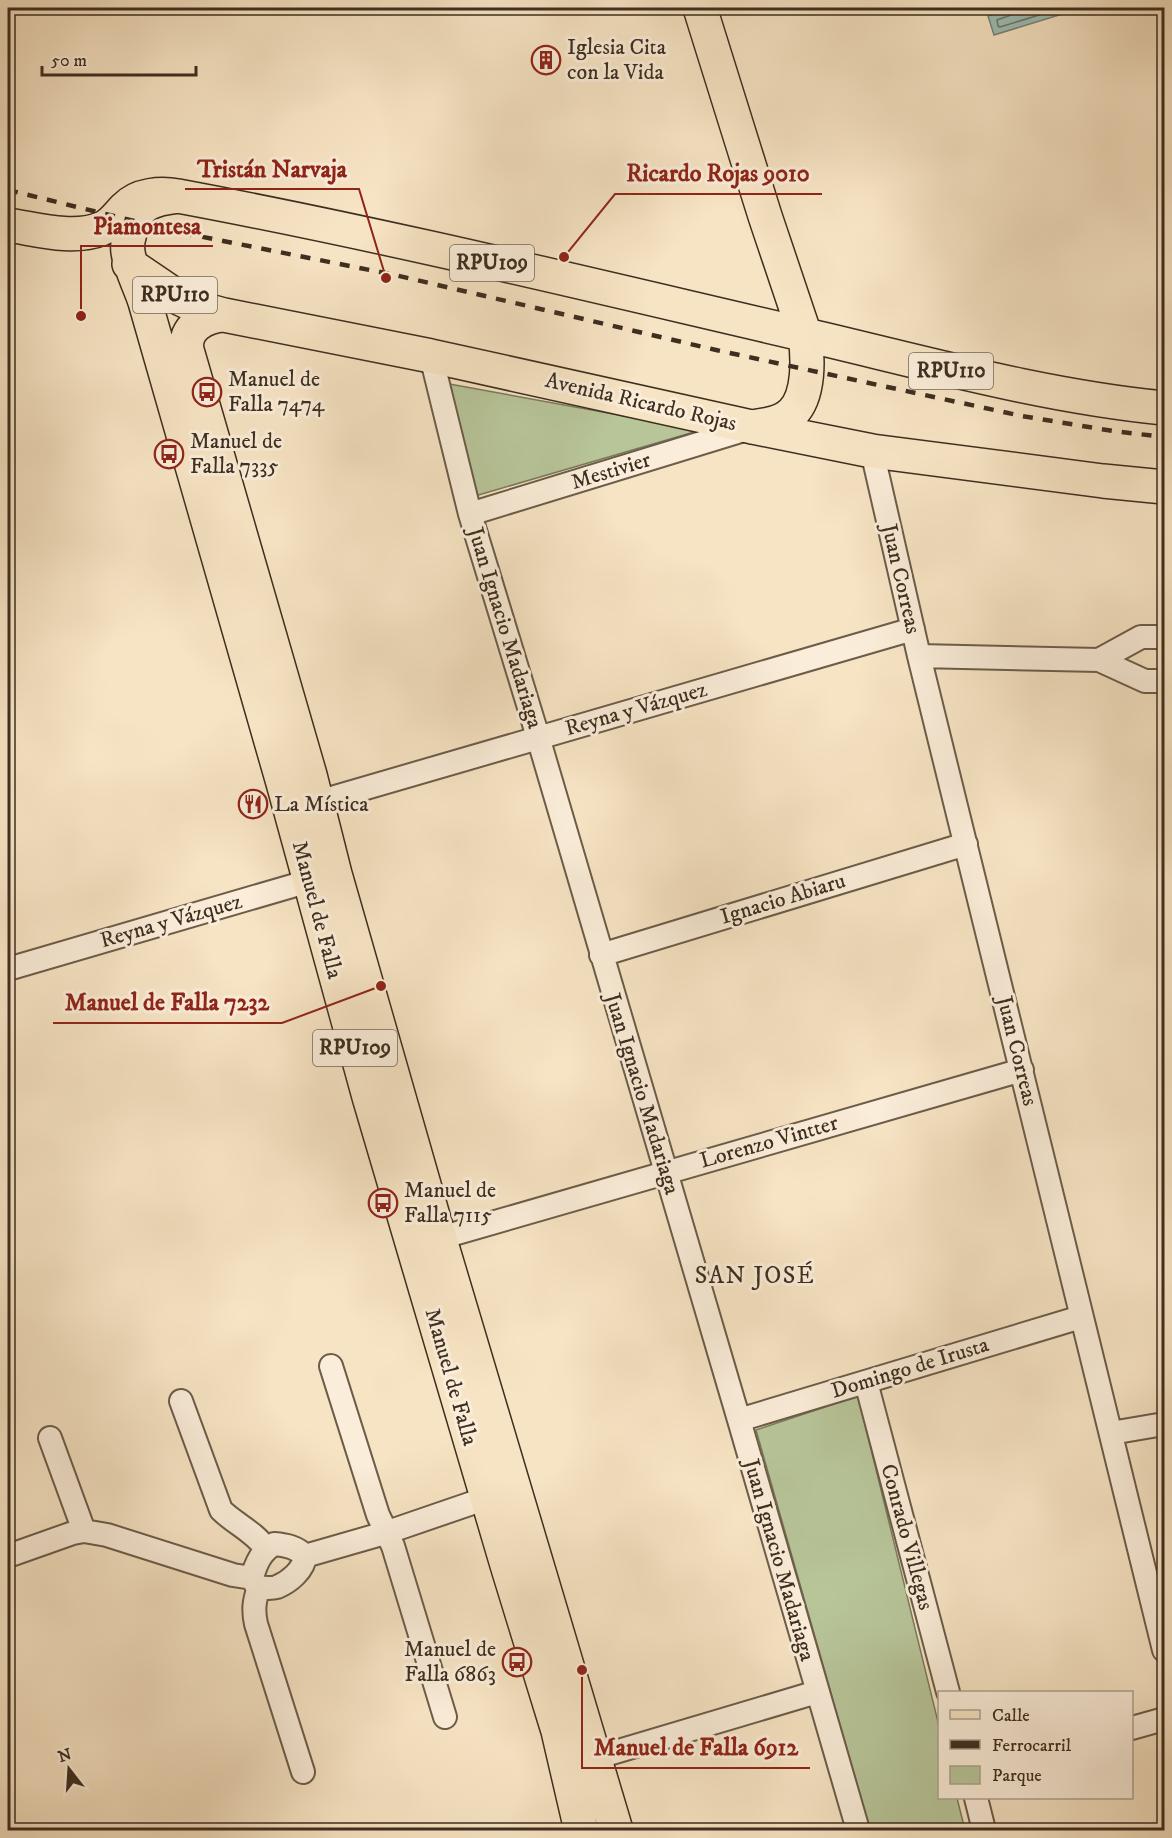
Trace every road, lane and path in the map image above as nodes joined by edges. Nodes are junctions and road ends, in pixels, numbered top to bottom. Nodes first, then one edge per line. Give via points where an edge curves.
1 (700, 8) edge
2 (178, 196) junction
3 (8, 225) edge
4 (54, 232) junction
5 (132, 266) junction
6 (224, 315) junction
7 (804, 335) junction
8 (431, 356) junction
9 (1164, 408) edge
10 (752, 427) junction
11 (872, 451) junction
12 (1164, 487) edge
13 (470, 514) junction
14 (913, 629) junction
15 (1164, 637) edge
16 (919, 656) junction
17 (1099, 660) junction
18 (1164, 681) edge
19 (538, 737) junction
20 (303, 806) junction
21 (966, 844) junction
22 (322, 877) junction
23 (601, 955) junction
24 (8, 969) edge
25 (1022, 1070) junction
26 (665, 1172) junction
27 (426, 1242) junction
28 (1082, 1317) junction
29 (331, 1366) dead end
30 (866, 1382) junction
31 (182, 1401) dead end
32 (739, 1420) junction
33 (1164, 1424) edge
34 (1111, 1433) junction
35 (50, 1438) dead end
36 (487, 1498) junction
37 (84, 1531) junction
38 (385, 1533) junction
39 (266, 1549) junction
40 (8, 1556) edge
41 (304, 1556) junction
42 (255, 1583) junction
43 (1160, 1612) edge
44 (1164, 1650) edge
45 (948, 1691) edge
46 (817, 1692) junction
47 (445, 1717) dead end
48 (1164, 1719) edge
49 (1133, 1727) edge
50 (598, 1768) junction
51 (303, 1772) dead end
52 (976, 1799) edge
53 (581, 1830) edge
54 (603, 1830) edge
55 (616, 1830) edge
56 (858, 1830) edge
57 (984, 1830) edge

1 - 7 main road
2 - 4 main road, Avenida Ricardo Rojas / RPU110 via 156,195 132,202 110,225 94,231
2 - 5 main road, Avenida Ricardo Rojas / RPU109 via 150,202 136,215 128,245
2 - 7 main road, Avenida Ricardo Rojas / RPU109 via 413,245
3 - 4 main road, Avenida Ricardo Rojas / RPU110
4 - 5 main road, Avenida Ricardo Rojas / RPU110
5 - 6 main road, Avenida Ricardo Rojas / RPU110 via 179,298
5 - 20 main road, Manuel de Falla / RPU109
6 - 8 main road, Avenida Ricardo Rojas
6 - 20 main road, Manuel de Falla / RPU109 via 193,327 187,350
7 - 9 main road, Avenida Ricardo Rojas / RPU110 via 1019,385
7 - 10 main road via 808,360 798,405 786,417
8 - 10 main road, Avenida Ricardo Rojas
8 - 13 street, Juan Ignacio Madariaga
10 - 11 main road, Avenida Ricardo Rojas
10 - 13 street, Mestivier
11 - 12 main road, Avenida Ricardo Rojas
11 - 14 street, Juan Correas
13 - 19 street, Juan Ignacio Madariaga
14 - 16 street, Juan Correas
14 - 19 street, Reyna y Vázquez
15 - 17 street via 1141,637
16 - 17 street
16 - 21 street, Juan Correas
17 - 18 street via 1145,681
19 - 20 street, Reyna y Vázquez
19 - 23 street, Juan Ignacio Madariaga
20 - 22 main road, Manuel de Falla / RPU109
21 - 23 street, Ignacio Abiaru
21 - 25 street, Juan Correas
22 - 24 street, Reyna y Vázquez
22 - 27 main road, Manuel de Falla / RPU109
23 - 26 street, Juan Ignacio Madariaga
25 - 26 street, Lorenzo Vintter
25 - 28 street, Juan Correas
26 - 27 street, Lorenzo Vintter
26 - 32 street, Juan Ignacio Madariaga
27 - 36 main road, Manuel de Falla / RPU109
27 - 50 main road, Manuel de Falla / RPU109
28 - 30 street, Domingo de Irusta
28 - 34 street, Juan Correas
29 - 38 street
30 - 32 street, Domingo de Irusta
30 - 45 street, Conrado Villegas
31 - 39 street via 221,1510 260,1539
32 - 46 street, Juan Ignacio Madariaga
33 - 34 street
34 - 43 street, Juan Correas
35 - 37 street
36 - 38 street
36 - 53 main road, Manuel de Falla / RPU109 via 558,1731
37 - 40 street
37 - 42 street
38 - 41 street
38 - 47 street via 393,1546
39 - 41 street via 281,1545
39 - 42 street via 258,1561
41 - 42 street via 299,1570 276,1587
42 - 51 street via 256,1624
43 - 44 street, Juan Correas
46 - 50 street
46 - 56 street, Juan Ignacio Madariaga
48 - 49 street
50 - 54 main road
50 - 55 main road, Manuel de Falla / RPU109
52 - 57 street

